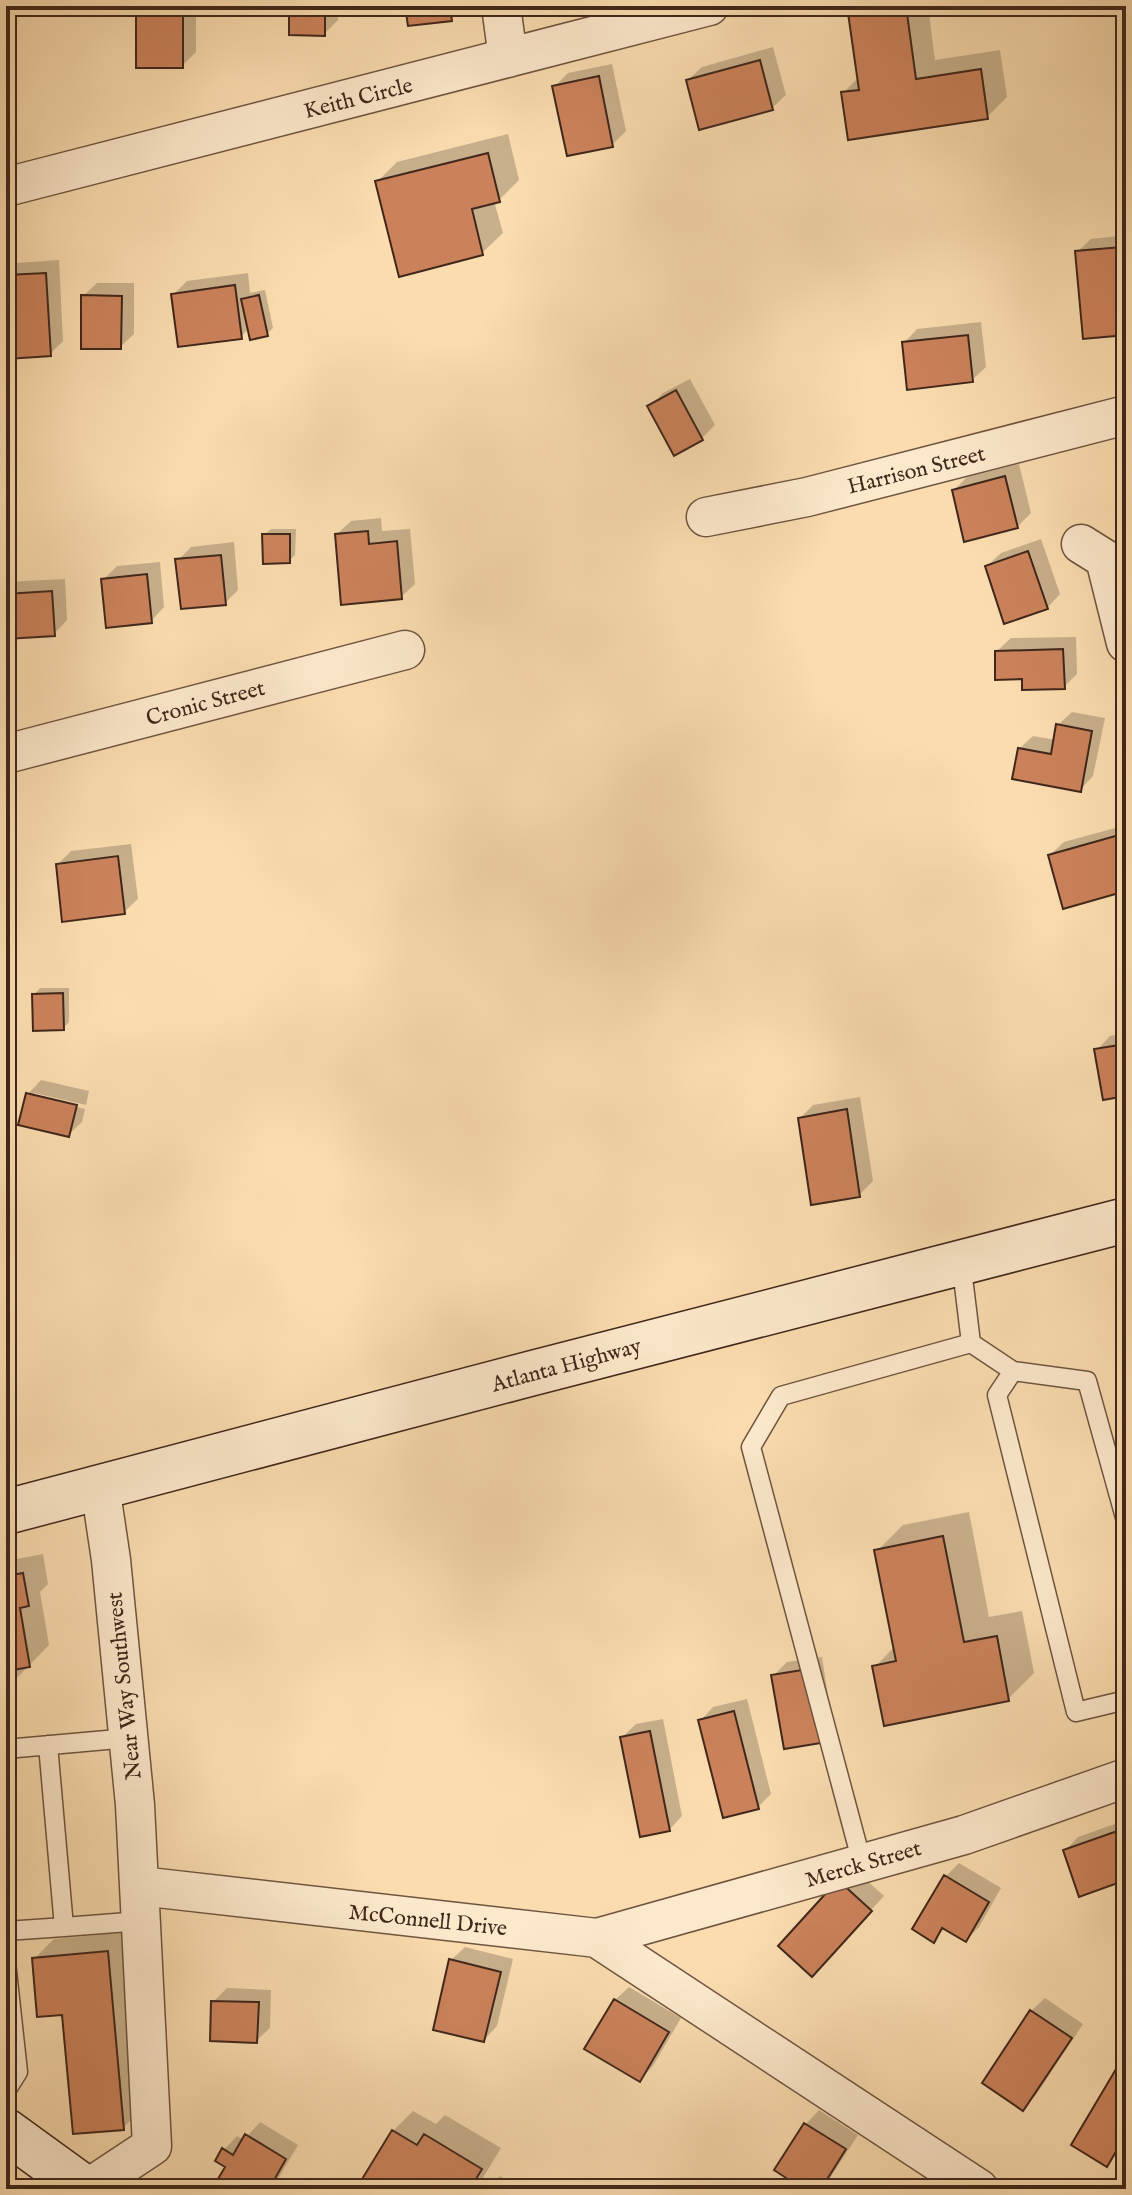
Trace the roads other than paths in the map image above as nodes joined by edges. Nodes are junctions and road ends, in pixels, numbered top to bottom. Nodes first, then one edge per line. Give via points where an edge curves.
1 (501, 6) edge
2 (709, 6) edge
3 (508, 58) junction
4 (6, 187) edge
5 (1126, 415) edge
6 (706, 517) dead end
7 (1081, 544) dead end
8 (1126, 643) edge
9 (405, 650) dead end
10 (6, 754) edge
11 (1126, 1220) edge
12 (961, 1261) junction
13 (971, 1343) junction
14 (1013, 1371) junction
15 (100, 1486) junction
16 (6, 1512) edge
17 (1126, 1521) edge
18 (1126, 1700) edge
19 (129, 1738) junction
20 (48, 1745) junction
21 (6, 1749) edge
22 (1126, 1778) edge
23 (862, 1863) junction
24 (141, 1904) junction
25 (64, 1927) junction
26 (6, 1931) edge
27 (597, 1938) junction
28 (6, 1962) edge
29 (6, 2091) edge
30 (6, 2131) edge
31 (86, 2189) edge
32 (979, 2189) edge

1 - 3 street
2 - 3 street, Keith Circle
3 - 4 street, Keith Circle
5 - 6 street, Harrison Street via 807,497
7 - 8 street via 1105,559
9 - 10 street, Cronic Street
11 - 12 main road, Atlanta Highway
12 - 13 lane
12 - 15 main road, Atlanta Highway
13 - 14 lane
13 - 23 lane via 781,1396 751,1447
14 - 17 lane via 1087,1381
14 - 18 lane via 997,1395 1076,1712
15 - 16 main road, Atlanta Highway
15 - 19 street, Near Way Southwest
19 - 20 lane
19 - 24 street, Near Way Southwest
20 - 21 lane
20 - 25 lane
22 - 23 street, Merck Street via 964,1835
23 - 27 street, Merck Street
24 - 25 lane
24 - 27 street, McConnell Drive
24 - 31 street via 152,2146
25 - 26 lane
27 - 32 street, McConnell Drive
28 - 29 lane via 18,2072
30 - 31 main road

